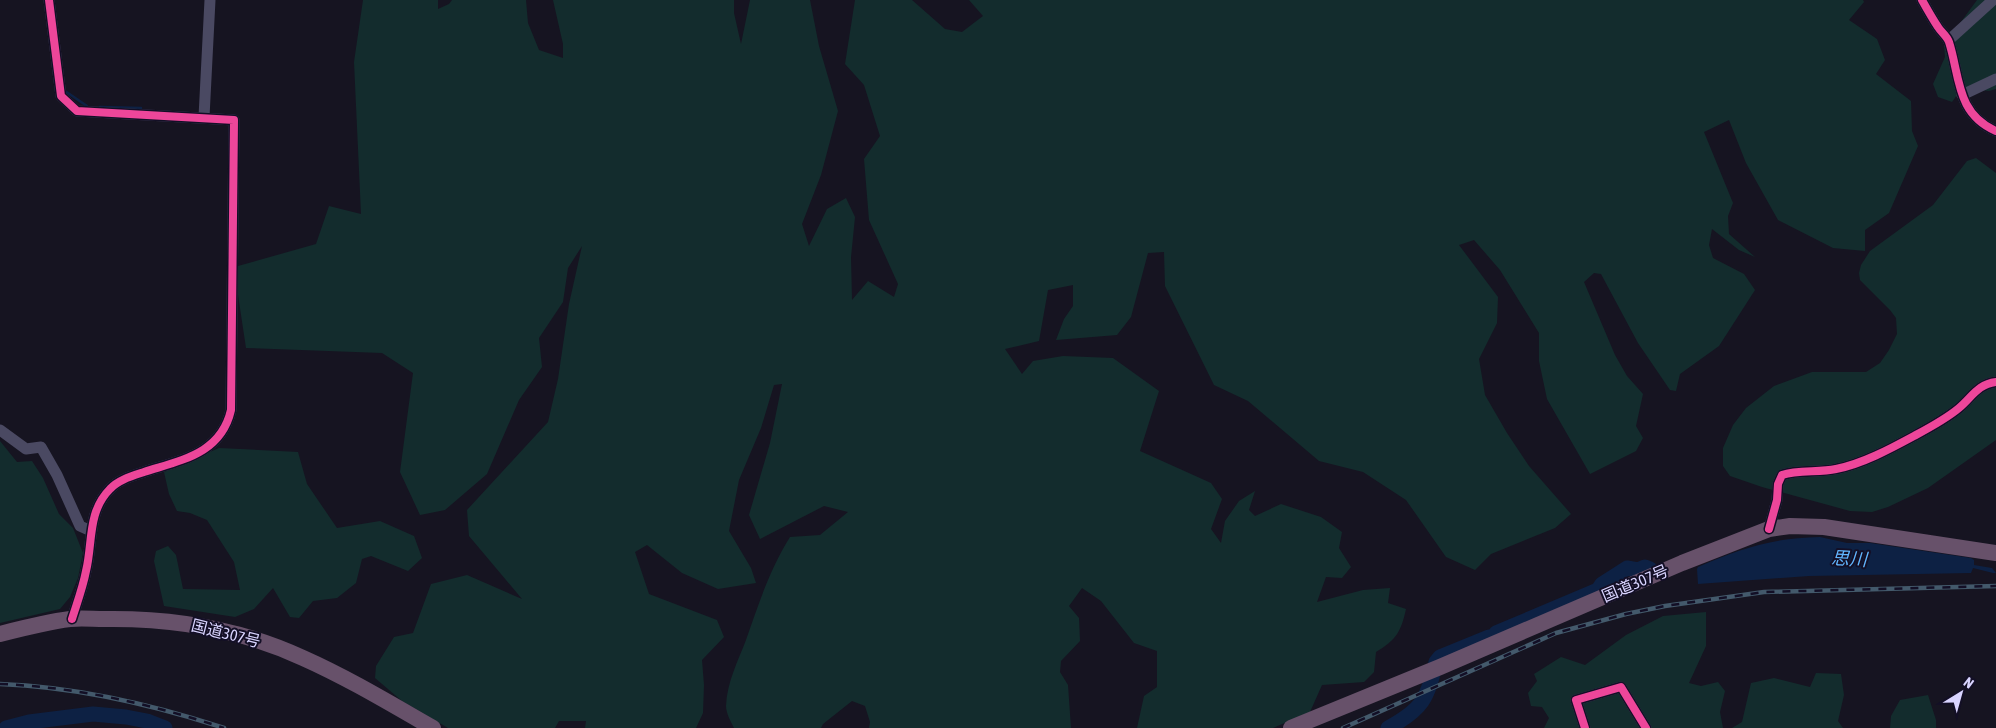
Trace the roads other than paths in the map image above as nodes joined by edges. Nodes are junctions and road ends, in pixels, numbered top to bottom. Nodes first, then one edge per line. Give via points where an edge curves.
1 (48, 0) edge
2 (210, 0) edge
3 (1923, 0) edge
4 (1993, 0) edge
5 (1949, 40) junction
6 (1996, 79) edge
7 (1962, 95) junction
8 (204, 118) junction
9 (1996, 131) edge
10 (1996, 382) edge
11 (0, 430) edge
12 (1769, 529) junction
13 (91, 531) junction
14 (1996, 553) edge
15 (72, 619) junction
16 (0, 634) edge
17 (433, 728) edge
18 (1291, 728) edge
19 (1585, 728) edge
20 (1646, 728) edge

1 - 8 street via 60,96 77,111
2 - 8 street
3 - 5 street
4 - 5 street
5 - 7 street
6 - 7 street
7 - 9 street via 1978,120
8 - 13 street via 234,120 231,410 228,422 218,439 200,452 134,475 110,488 93,516
10 - 12 street via 1975,391 1960,408 1941,421 1866,459 1835,469 1782,475
11 - 13 street via 26,449 42,447 80,526
12 - 14 highway, 国道307号 via 1790,526 1824,528
12 - 18 highway, 国道307号
13 - 15 street via 86,570
15 - 16 highway, 国道307号
15 - 17 highway, 国道307号 via 135,618 185,623 264,642 303,658
19 - 20 street via 1576,700 1621,687

